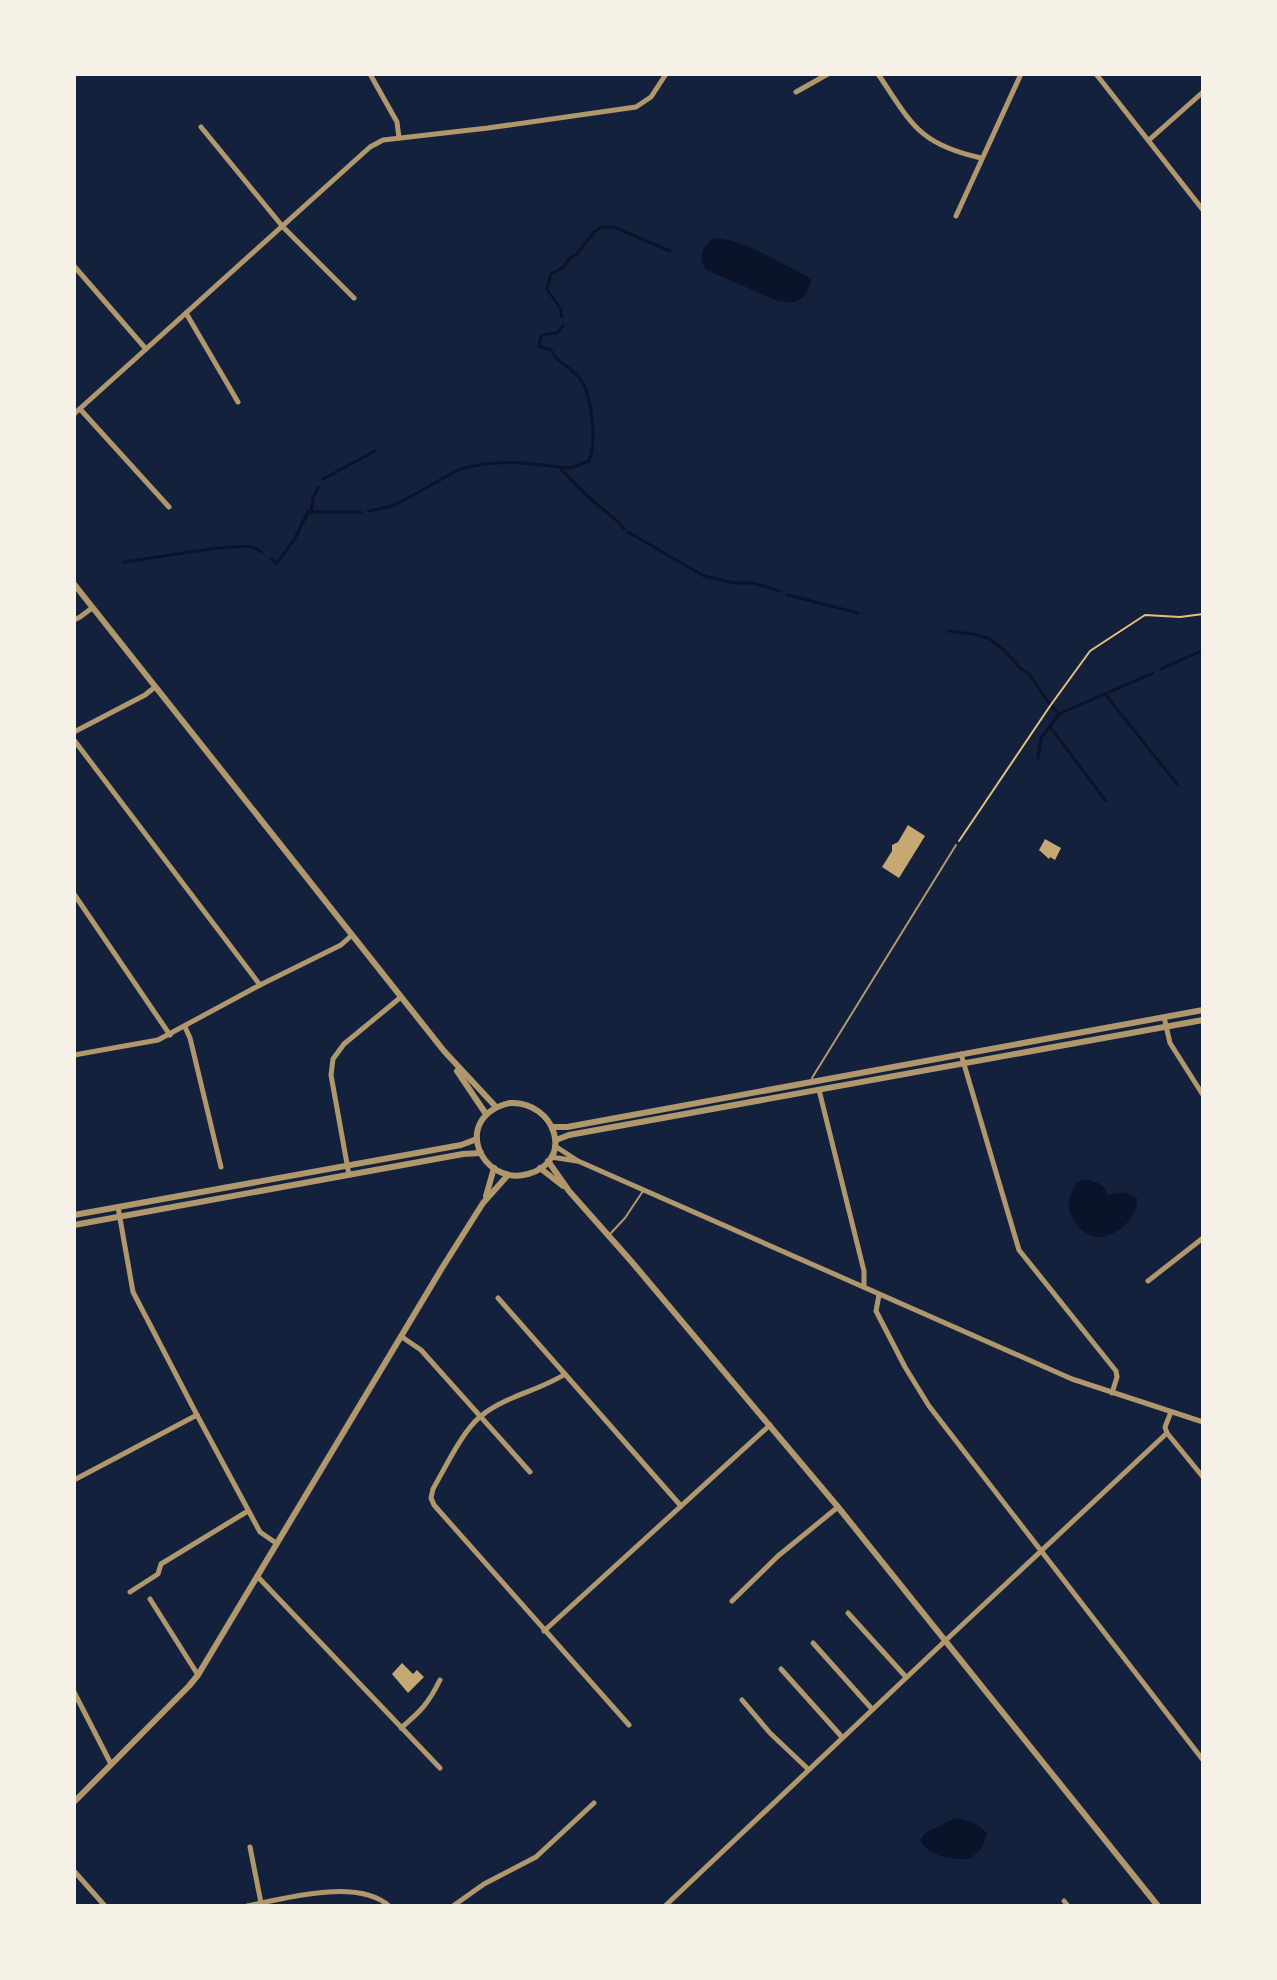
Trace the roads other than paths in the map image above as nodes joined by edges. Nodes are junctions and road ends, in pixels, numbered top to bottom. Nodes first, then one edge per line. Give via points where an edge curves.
1 (370, 74) edge
2 (666, 74) edge
3 (828, 74) edge
4 (878, 74) edge
5 (1021, 74) edge
6 (1096, 74) edge
7 (796, 92) dead end
8 (1203, 92) edge
9 (201, 127) dead end
10 (399, 138) junction
11 (1149, 140) junction
12 (981, 158) junction
13 (1203, 210) edge
14 (956, 216) dead end
15 (283, 227) junction
16 (74, 266) edge
17 (354, 298) dead end
18 (186, 313) junction
19 (146, 349) junction
20 (238, 402) dead end
21 (80, 409) junction
22 (74, 414) edge
23 (169, 507) dead end
24 (74, 584) edge
25 (92, 608) junction
26 (74, 620) edge
27 (155, 687) junction
28 (74, 732) edge
29 (74, 740) edge
30 (956, 845) road end
31 (74, 894) edge
32 (352, 935) junction
33 (260, 985) junction
34 (401, 997) junction
35 (1203, 1010) edge
36 (1164, 1017) junction
37 (1203, 1020) edge
38 (185, 1027) junction
39 (1166, 1027) junction
40 (170, 1035) junction
41 (444, 1051) junction
42 (961, 1054) junction
43 (74, 1055) edge
44 (964, 1063) junction
45 (812, 1078) junction
46 (819, 1090) junction
47 (803, 1093) junction
48 (1203, 1095) edge
49 (496, 1107) junction
50 (486, 1114) junction
51 (552, 1127) junction
52 (477, 1139) junction
53 (556, 1143) junction
54 (227, 1148) dead end
55 (217, 1151) junction
56 (481, 1153) junction
57 (549, 1159) junction
58 (578, 1161) junction
59 (347, 1166) junction
60 (221, 1167) dead end
61 (494, 1168) junction
62 (540, 1168) junction
63 (349, 1175) junction
64 (508, 1175) junction
65 (644, 1190) junction
66 (569, 1191) junction
67 (483, 1203) junction
68 (118, 1207) junction
69 (74, 1215) edge
70 (120, 1216) junction
71 (74, 1225) edge
72 (608, 1236) junction
73 (1203, 1238) edge
74 (1148, 1281) dead end
75 (864, 1288) junction
76 (879, 1295) junction
77 (498, 1298) dead end
78 (402, 1337) junction
79 (565, 1374) junction
80 (1112, 1393) junction
81 (1171, 1412) junction
82 (197, 1415) junction
83 (480, 1416) junction
84 (1203, 1422) edge
85 (770, 1425) junction
86 (1167, 1433) junction
87 (530, 1472) dead end
88 (1203, 1477) edge
89 (74, 1480) edge
90 (681, 1506) junction
91 (838, 1507) junction
92 (248, 1511) junction
93 (276, 1543) junction
94 (1042, 1551) junction
95 (257, 1576) junction
96 (130, 1592) dead end
97 (150, 1599) dead end
98 (732, 1601) dead end
99 (848, 1613) dead end
100 (544, 1631) junction
101 (945, 1641) junction
102 (813, 1643) dead end
103 (781, 1669) dead end
104 (198, 1675) junction
105 (906, 1677) junction
106 (440, 1680) dead end
107 (74, 1692) edge
108 (742, 1700) dead end
109 (872, 1709) junction
110 (629, 1725) dead end
111 (401, 1728) junction
112 (842, 1737) junction
113 (1203, 1760) edge
114 (111, 1764) junction
115 (440, 1768) dead end
116 (808, 1769) junction
117 (74, 1802) edge
118 (594, 1803) dead end
119 (250, 1847) dead end
120 (74, 1871) edge
121 (1153, 1899) junction
122 (261, 1903) junction
123 (105, 1906) edge
124 (247, 1906) edge
125 (389, 1906) edge
126 (453, 1906) edge
127 (665, 1906) edge
128 (1144, 1906) edge
129 (1158, 1906) edge

1 - 10 street via 397,122
2 - 10 street via 651,97 636,107
3 - 7 street
4 - 12 street via 928,139
5 - 12 street
6 - 11 street
8 - 11 street
9 - 15 street
10 - 15 street via 370,147
11 - 13 street
12 - 14 street
15 - 17 street
15 - 18 street
16 - 19 street
18 - 19 street
18 - 20 street
19 - 21 street
21 - 22 street
21 - 23 street
24 - 25 street
25 - 26 street
25 - 27 street
27 - 28 street
27 - 32 street
29 - 33 street
30 - 45 lane
31 - 40 street
32 - 33 street
32 - 34 street
33 - 38 street
34 - 41 street
34 - 59 street via 333,1059 331,1075
35 - 36 street
36 - 39 street
36 - 42 street
37 - 39 street
38 - 40 street
38 - 55 street
39 - 44 street
39 - 48 street via 1170,1043
40 - 43 street
41 - 49 street
41 - 50 street
42 - 44 street
42 - 45 street
44 - 46 street
44 - 80 street via 1019,1250 1116,1371
45 - 47 lane
45 - 51 street
46 - 47 street
46 - 75 street
47 - 53 street via 569,1135
49 - 50 street
49 - 51 street via 529,1105
50 - 52 street
51 - 53 street
52 - 56 street
52 - 59 street
53 - 57 street
53 - 58 street
54 - 55 street
55 - 60 street
56 - 61 street
56 - 63 street
57 - 58 street
57 - 62 street
57 - 66 street
58 - 65 street
59 - 63 street
59 - 68 street
61 - 64 street
61 - 67 street
62 - 64 street
62 - 66 street
63 - 70 street
64 - 67 street
65 - 72 lane
65 - 75 street
66 - 72 street
67 - 78 street
68 - 69 street
68 - 70 street
70 - 71 street
70 - 82 street via 133,1292
72 - 85 street
73 - 74 street
75 - 76 street
76 - 80 street
76 - 94 street via 876,1311 929,1406
77 - 79 street
78 - 83 street via 421,1350
78 - 93 street
79 - 83 street
79 - 90 street
80 - 81 street
81 - 84 street
81 - 86 street
82 - 89 street
82 - 92 street
83 - 87 street
83 - 100 street via 431,1498
85 - 90 street
85 - 91 street
86 - 88 street
86 - 94 street
90 - 100 street
91 - 98 street
91 - 101 street
92 - 93 street via 260,1532
92 - 96 street via 161,1564 158,1574
93 - 95 street
94 - 101 street
94 - 113 street
95 - 104 street
95 - 111 street
97 - 104 street
99 - 105 street
100 - 110 street
101 - 105 street
101 - 121 street
102 - 109 street
103 - 112 street
104 - 114 street
105 - 109 street
106 - 111 street via 424,1709
107 - 114 street
108 - 116 street
109 - 112 street
111 - 115 street
112 - 116 street
114 - 117 street
116 - 127 street
118 - 126 street via 536,1857
119 - 122 street
120 - 123 street
121 - 128 street
121 - 129 street
122 - 124 street
122 - 125 street via 358,1891

